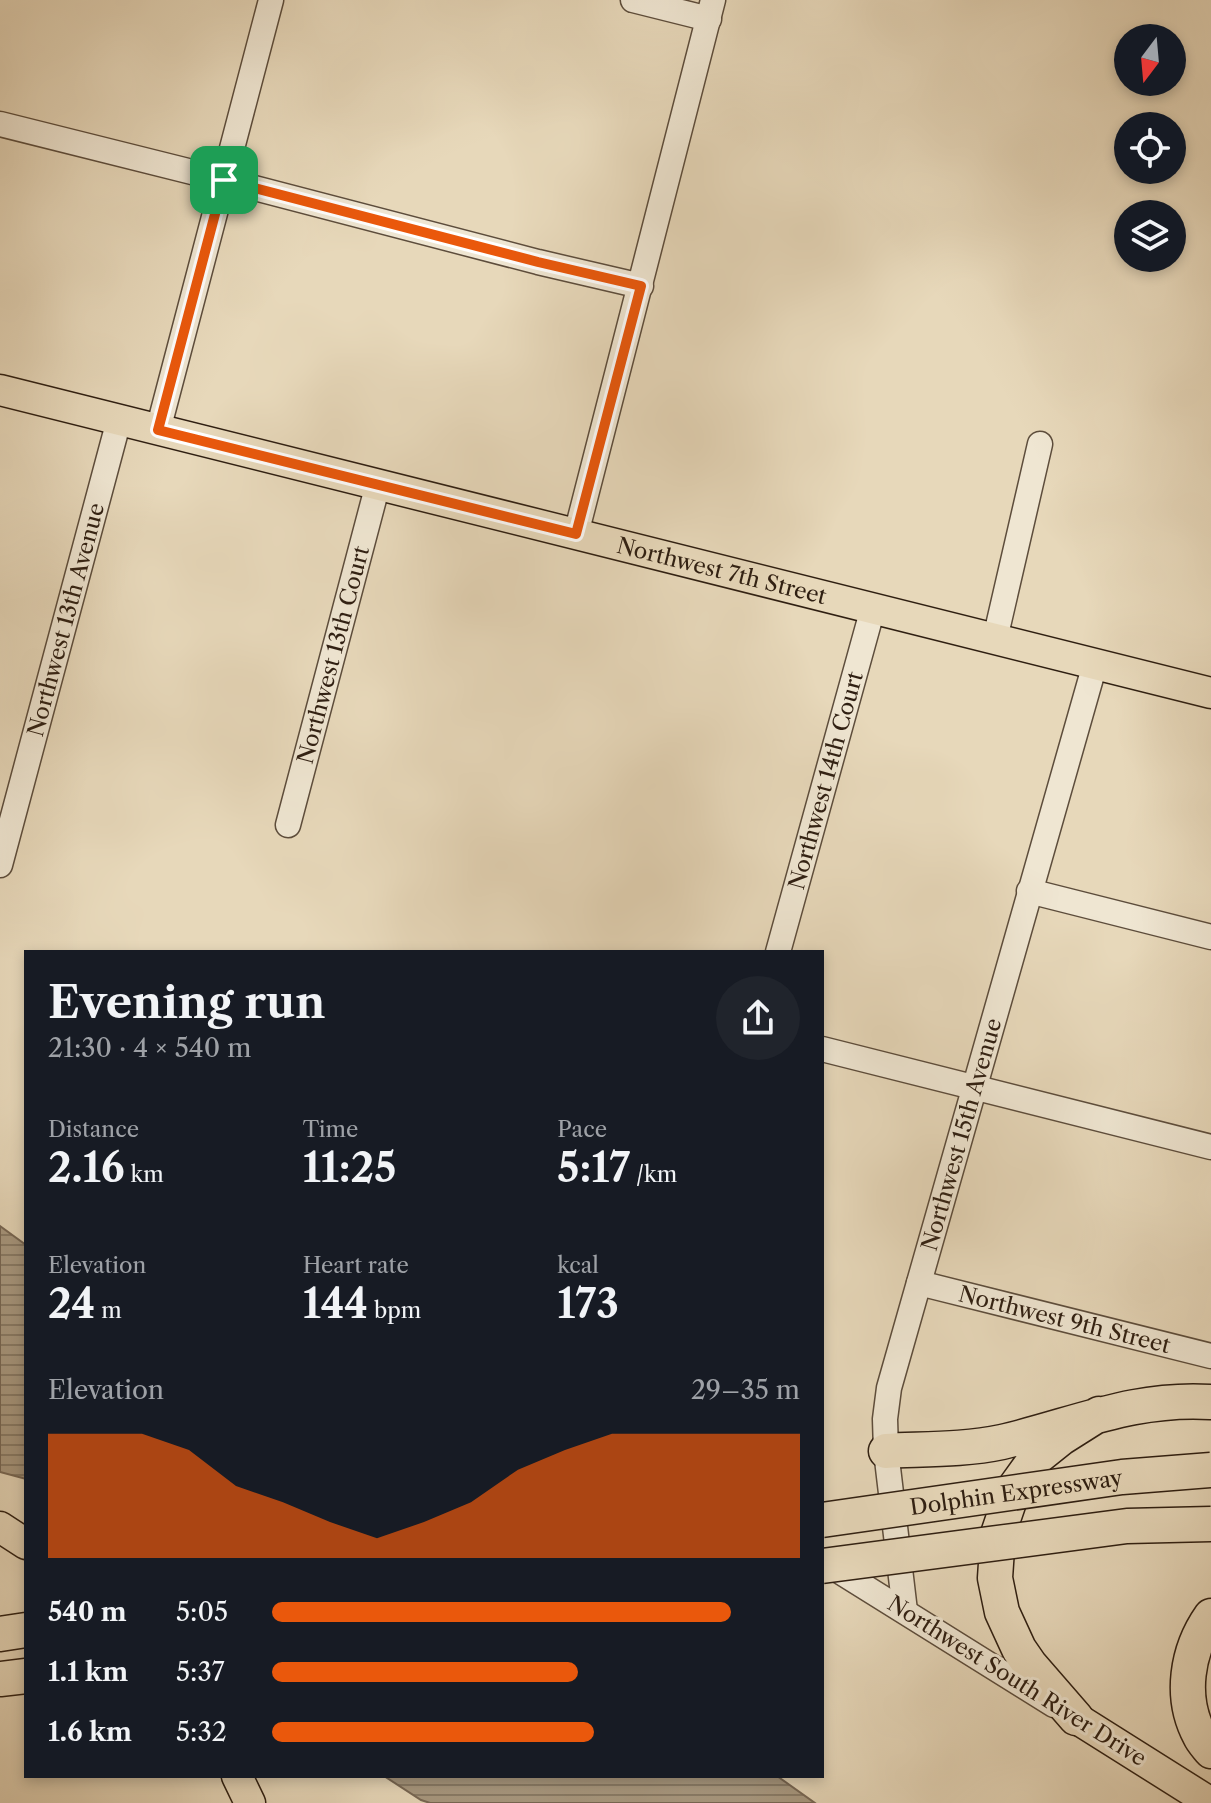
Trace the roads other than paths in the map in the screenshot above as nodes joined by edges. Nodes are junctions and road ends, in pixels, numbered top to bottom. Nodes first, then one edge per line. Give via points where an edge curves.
1 (271, 0) edge
2 (633, 0) edge
3 (711, 10) edge
4 (0, 124) edge
5 (224, 180) junction
6 (641, 286) junction
7 (0, 390) edge
8 (119, 420) junction
9 (158, 430) junction
10 (1040, 444) dead end
11 (378, 484) junction
12 (576, 534) junction
13 (873, 608) junction
14 (995, 639) junction
15 (1095, 664) junction
16 (1211, 693) edge
17 (288, 825) dead end
18 (0, 865) edge
19 (1029, 891) junction
20 (1211, 937) edge
21 (779, 950) edge
22 (824, 1050) edge
23 (974, 1087) junction
24 (1211, 1147) edge
25 (919, 1283) junction
26 (1211, 1356) edge
27 (1211, 1402) edge
28 (1099, 1414) junction
29 (886, 1451) junction
30 (1211, 1470) edge
31 (824, 1520) edge
32 (1211, 1524) edge
33 (0, 1527) edge
34 (24, 1543) edge
35 (824, 1564) edge
36 (824, 1565) edge
37 (905, 1611) junction
38 (1211, 1616) edge
39 (24, 1630) edge
40 (0, 1634) edge
41 (24, 1676) edge
42 (0, 1679) edge
43 (1076, 1718) junction
44 (1211, 1751) edge
45 (238, 1778) edge
46 (250, 1803) edge
47 (1211, 1803) edge

1 - 5 street
2 - 3 street
3 - 6 street
4 - 5 street
5 - 6 street
5 - 9 street
6 - 12 street
7 - 8 main road, Northwest 7th Street
8 - 9 main road, Northwest 7th Street
8 - 18 street, Northwest 13th Avenue
9 - 11 main road, Northwest 7th Street
10 - 14 street
11 - 12 main road, Northwest 7th Street
11 - 17 street, Northwest 13th Court
12 - 13 main road, Northwest 7th Street
13 - 14 main road, Northwest 7th Street
13 - 21 street, Northwest 14th Court
14 - 15 main road, Northwest 7th Street
15 - 16 main road, Northwest 7th Street
15 - 19 street, Northwest 15th Avenue
19 - 20 street
19 - 23 street, Northwest 15th Avenue
22 - 23 street
23 - 24 street
23 - 25 street, Northwest 15th Avenue
25 - 26 street, Northwest 9th Street
25 - 29 street, Northwest 15th Avenue via 889,1388
27 - 28 highway via 1147,1403
28 - 29 highway via 999,1442
28 - 43 highway via 1036,1458 1013,1490 998,1534 995,1578 1002,1612 1030,1665
29 - 37 street, Northwest 15th Avenue
30 - 31 highway, Dolphin Expressway, bridge via 1122,1477
32 - 35 highway, bridge via 1127,1526
33 - 34 main road
36 - 37 street, Northwest South River Drive
37 - 43 street, Northwest South River Drive
38 - 44 highway via 1192,1650 1188,1689 1199,1735
39 - 40 highway
41 - 42 highway
43 - 47 main road, Northwest South River Drive
45 - 46 main road

